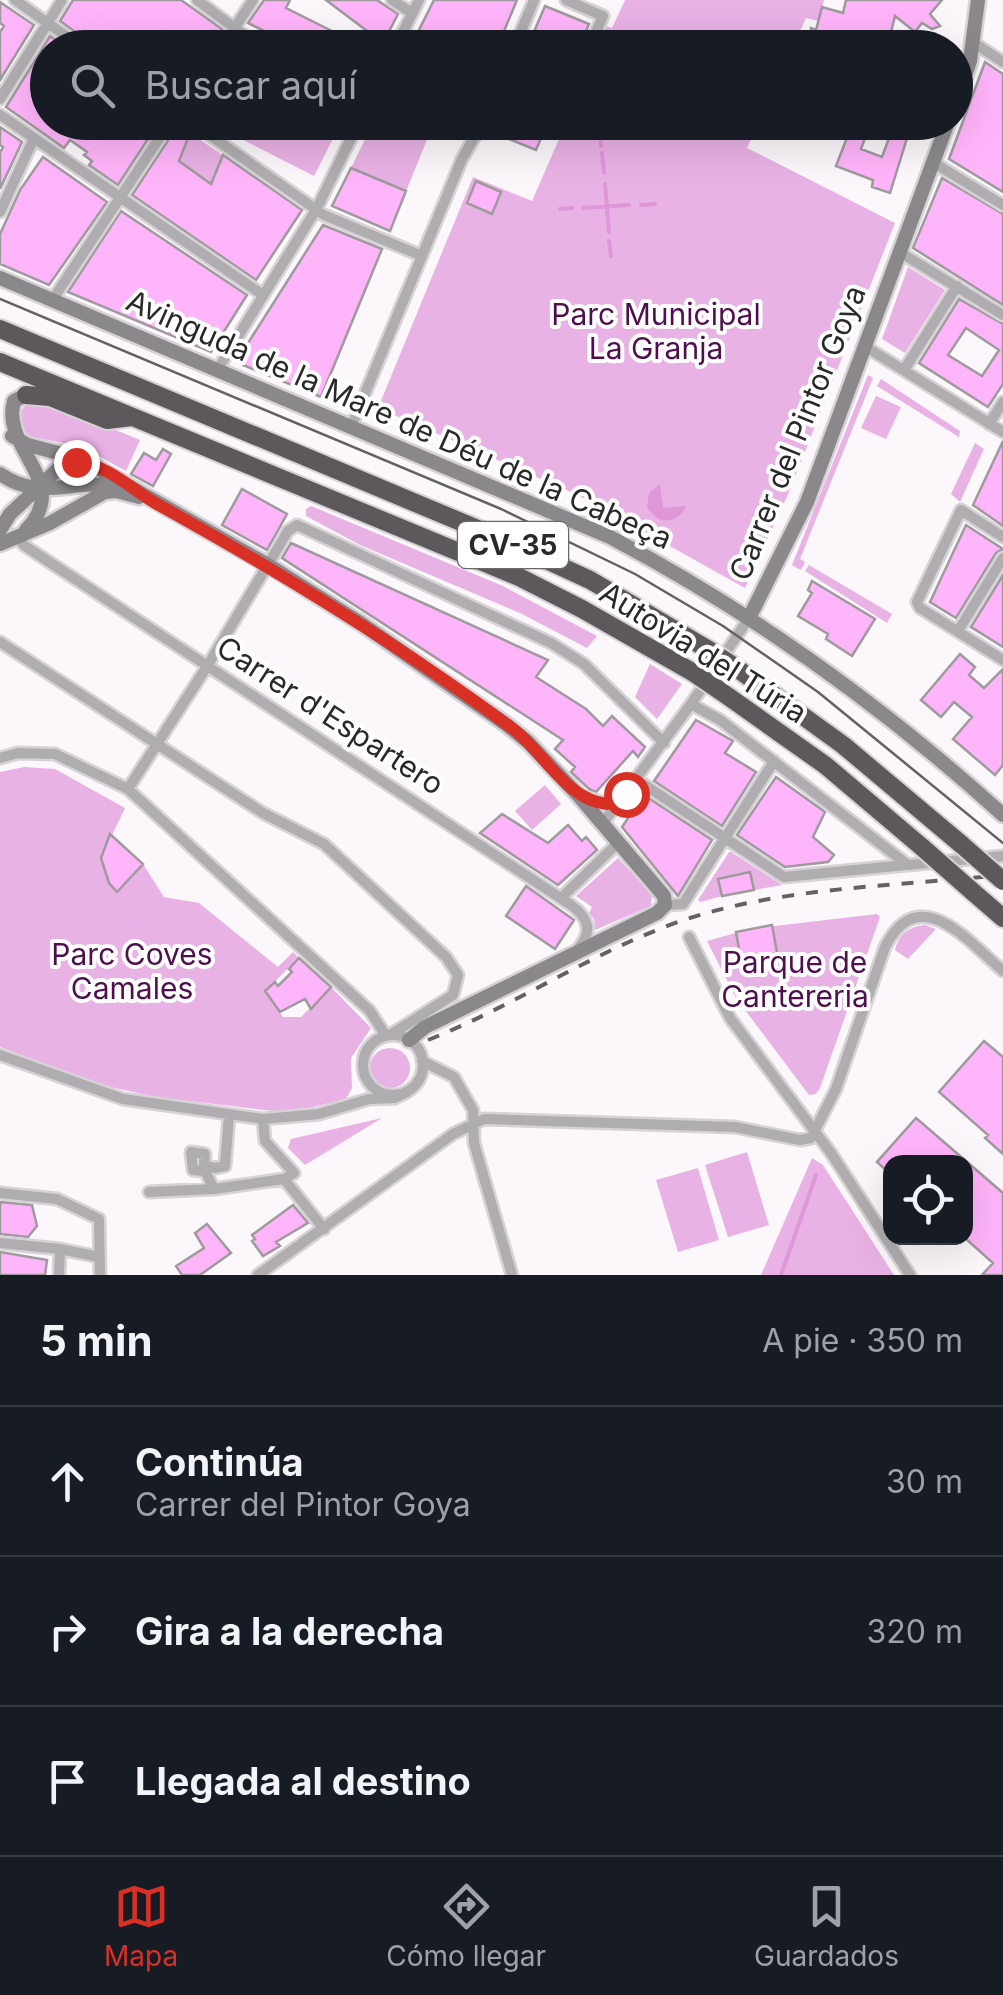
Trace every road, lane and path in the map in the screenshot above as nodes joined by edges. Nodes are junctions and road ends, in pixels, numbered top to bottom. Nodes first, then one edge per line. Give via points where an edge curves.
1 (15, 0) edge
2 (62, 0) edge
3 (197, 0) edge
4 (253, 0) edge
5 (392, 0) edge
6 (419, 0) edge
7 (534, 0) edge
8 (566, 0) edge
9 (978, 0) edge
10 (412, 14) junction
11 (48, 23) junction
12 (235, 27) junction
13 (44, 30) edge
14 (58, 30) edge
15 (233, 30) edge
16 (240, 30) edge
17 (404, 30) edge
18 (522, 30) edge
19 (596, 30) edge
20 (973, 33) edge
21 (973, 41) edge
22 (30, 52) edge
23 (1003, 62) edge
24 (0, 99) edge
25 (0, 115) edge
26 (30, 135) edge
27 (33, 140) edge
28 (37, 140) edge
29 (158, 140) edge
30 (217, 140) edge
31 (350, 140) edge
32 (470, 140) edge
33 (942, 140) edge
34 (934, 163) junction
35 (120, 198) junction
36 (1003, 205) edge
37 (317, 208) junction
38 (0, 212) edge
39 (901, 252) junction
40 (422, 256) junction
41 (0, 278) edge
42 (957, 286) junction
43 (263, 295) junction
44 (53, 300) junction
45 (1003, 315) edge
46 (0, 329) edge
47 (866, 347) junction
48 (0, 362) edge
49 (218, 370) junction
50 (904, 370) junction
51 (26, 395) joint
52 (1003, 402) edge
53 (133, 417) junction
54 (989, 424) junction
55 (352, 426) junction
56 (1003, 432) edge
57 (12, 436) junction
58 (91, 465) junction
59 (0, 474) edge
60 (35, 493) junction
61 (1, 498) edge
62 (150, 500) junction
63 (1, 527) edge
64 (19, 536) junction
65 (1003, 537) edge
66 (0, 544) edge
67 (1003, 558) edge
68 (268, 565) junction
69 (750, 618) junction
70 (958, 631) junction
71 (0, 642) edge
72 (1003, 660) edge
73 (208, 665) junction
74 (692, 704) junction
75 (158, 742) junction
76 (664, 743) junction
77 (0, 758) edge
78 (774, 761) junction
79 (637, 780) junction
80 (128, 789) junction
81 (626, 794) junction
82 (578, 795) junction
83 (1003, 816) edge
84 (603, 824) junction
85 (726, 840) junction
86 (618, 842) junction
87 (1003, 856) edge
88 (908, 864) junction
89 (1003, 880) edge
90 (561, 898) junction
91 (666, 905) junction
92 (1003, 918) edge
93 (690, 937) dead end
94 (578, 950) junction
95 (1003, 972) edge
96 (388, 1036) junction
97 (409, 1040) junction
98 (0, 1055) edge
99 (422, 1062) junction
100 (444, 1071) junction
101 (420, 1076) junction
102 (406, 1092) junction
103 (230, 1115) junction
104 (263, 1120) junction
105 (473, 1124) junction
106 (816, 1131) junction
107 (289, 1176) junction
108 (214, 1189) junction
109 (149, 1192) dead end
110 (0, 1193) edge
111 (324, 1229) junction
112 (0, 1243) edge
113 (60, 1249) junction
114 (99, 1257) junction
115 (60, 1275) edge
116 (100, 1275) edge
117 (258, 1275) edge
118 (512, 1275) edge
119 (910, 1275) edge

1 - 11 street
2 - 11 street
3 - 12 street
4 - 12 street
5 - 10 street
6 - 10 street
7 - 18 street
8 - 19 street via 603,16
9 - 20 street
10 - 17 street
11 - 13 street
11 - 14 street
12 - 15 street
12 - 16 street
21 - 23 street
22 - 24 street
25 - 26 street
27 - 38 street
28 - 35 street
29 - 35 street
30 - 37 street
31 - 37 street
32 - 40 street
33 - 34 street, Carrer del Pintor Goya
34 - 36 street
34 - 39 street, Carrer del Pintor Goya
35 - 43 street
35 - 44 street
37 - 40 street
37 - 43 street
39 - 42 street
39 - 47 street, Carrer del Pintor Goya
40 - 55 street
41 - 44 street, Avinguda de la Mare de Déu de la Cabeça
42 - 45 street
42 - 50 street
43 - 49 street
44 - 49 street, Avinguda de la Mare de Déu de la Cabeça
46 - 89 highway, Autovia del Túria / CV-35, bridge via 590,580 709,650 843,745
47 - 50 street
47 - 69 street, Carrer del Pintor Goya via 806,502
48 - 53 highway, Autovia del Túria / CV-35
49 - 55 street, Avinguda de la Mare de Déu de la Cabeça
50 - 54 street
51 - 53 highway via 50,397 107,420
51 - 57 street via 11,408
52 - 54 street
53 - 92 highway, Autovia del Túria / CV-35, bridge via 519,577 626,633 825,766
54 - 56 street
55 - 69 street, Avinguda de la Mare de Déu de la Cabeça via 610,536
57 - 58 street
57 - 60 street via 31,468
58 - 60 street via 60,467
58 - 62 street
59 - 60 street
60 - 62 street via 104,484
60 - 63 street
60 - 64 street via 13,523
61 - 63 street
62 - 64 street via 110,491
62 - 68 street
64 - 66 street
64 - 73 street, Carrer d'Espartero
65 - 70 street via 961,510 918,596 920,608
67 - 70 street
68 - 73 street
68 - 76 street via 288,531 306,527 551,643 584,664
68 - 82 street via 518,733
69 - 74 street, Carrer del Pintor Goya
69 - 83 street, Avinguda de la Mare de Déu de la Cabeça via 898,726
70 - 72 street
71 - 75 street
73 - 75 street
73 - 90 street, Carrer d'Espartero
74 - 76 street, Carrer del Pintor Goya
74 - 78 street
75 - 80 street
75 - 96 street via 324,844 446,957 458,976 453,995
76 - 79 street, Carrer del Pintor Goya
77 - 80 street via 55,754
78 - 85 street
78 - 88 street
79 - 81 street, Carrer del Pintor Goya
79 - 85 street
80 - 96 street via 370,1010
81 - 82 street via 607,804
81 - 84 street, Carrer del Pintor Goya
82 - 84 street
84 - 86 street
85 - 88 street via 784,877
85 - 91 street via 683,904
86 - 90 street
86 - 91 street
87 - 88 street
90 - 94 street, Carrer d'Espartero via 587,921
91 - 94 street
93 - 106 street via 730,1018
94 - 97 street
95 - 106 street via 933,916 895,928
96 - 97 street
96 - 102 street via 366,1052 366,1079 379,1092
97 - 99 street
98 - 103 street via 111,1096
99 - 100 street
99 - 101 street
100 - 101 street
100 - 105 street via 463,1089
101 - 102 street
102 - 104 street
103 - 104 street
103 - 108 street via 225,1166 204,1165 205,1154 191,1152 193,1170 205,1172
104 - 107 street via 265,1140
105 - 106 street via 562,1120 736,1127 800,1140
105 - 111 street
105 - 118 street
106 - 119 street
107 - 108 street
107 - 111 street
108 - 109 street
110 - 114 street via 56,1199 99,1219
111 - 117 street
112 - 113 street
113 - 114 street
113 - 115 street
114 - 116 street

